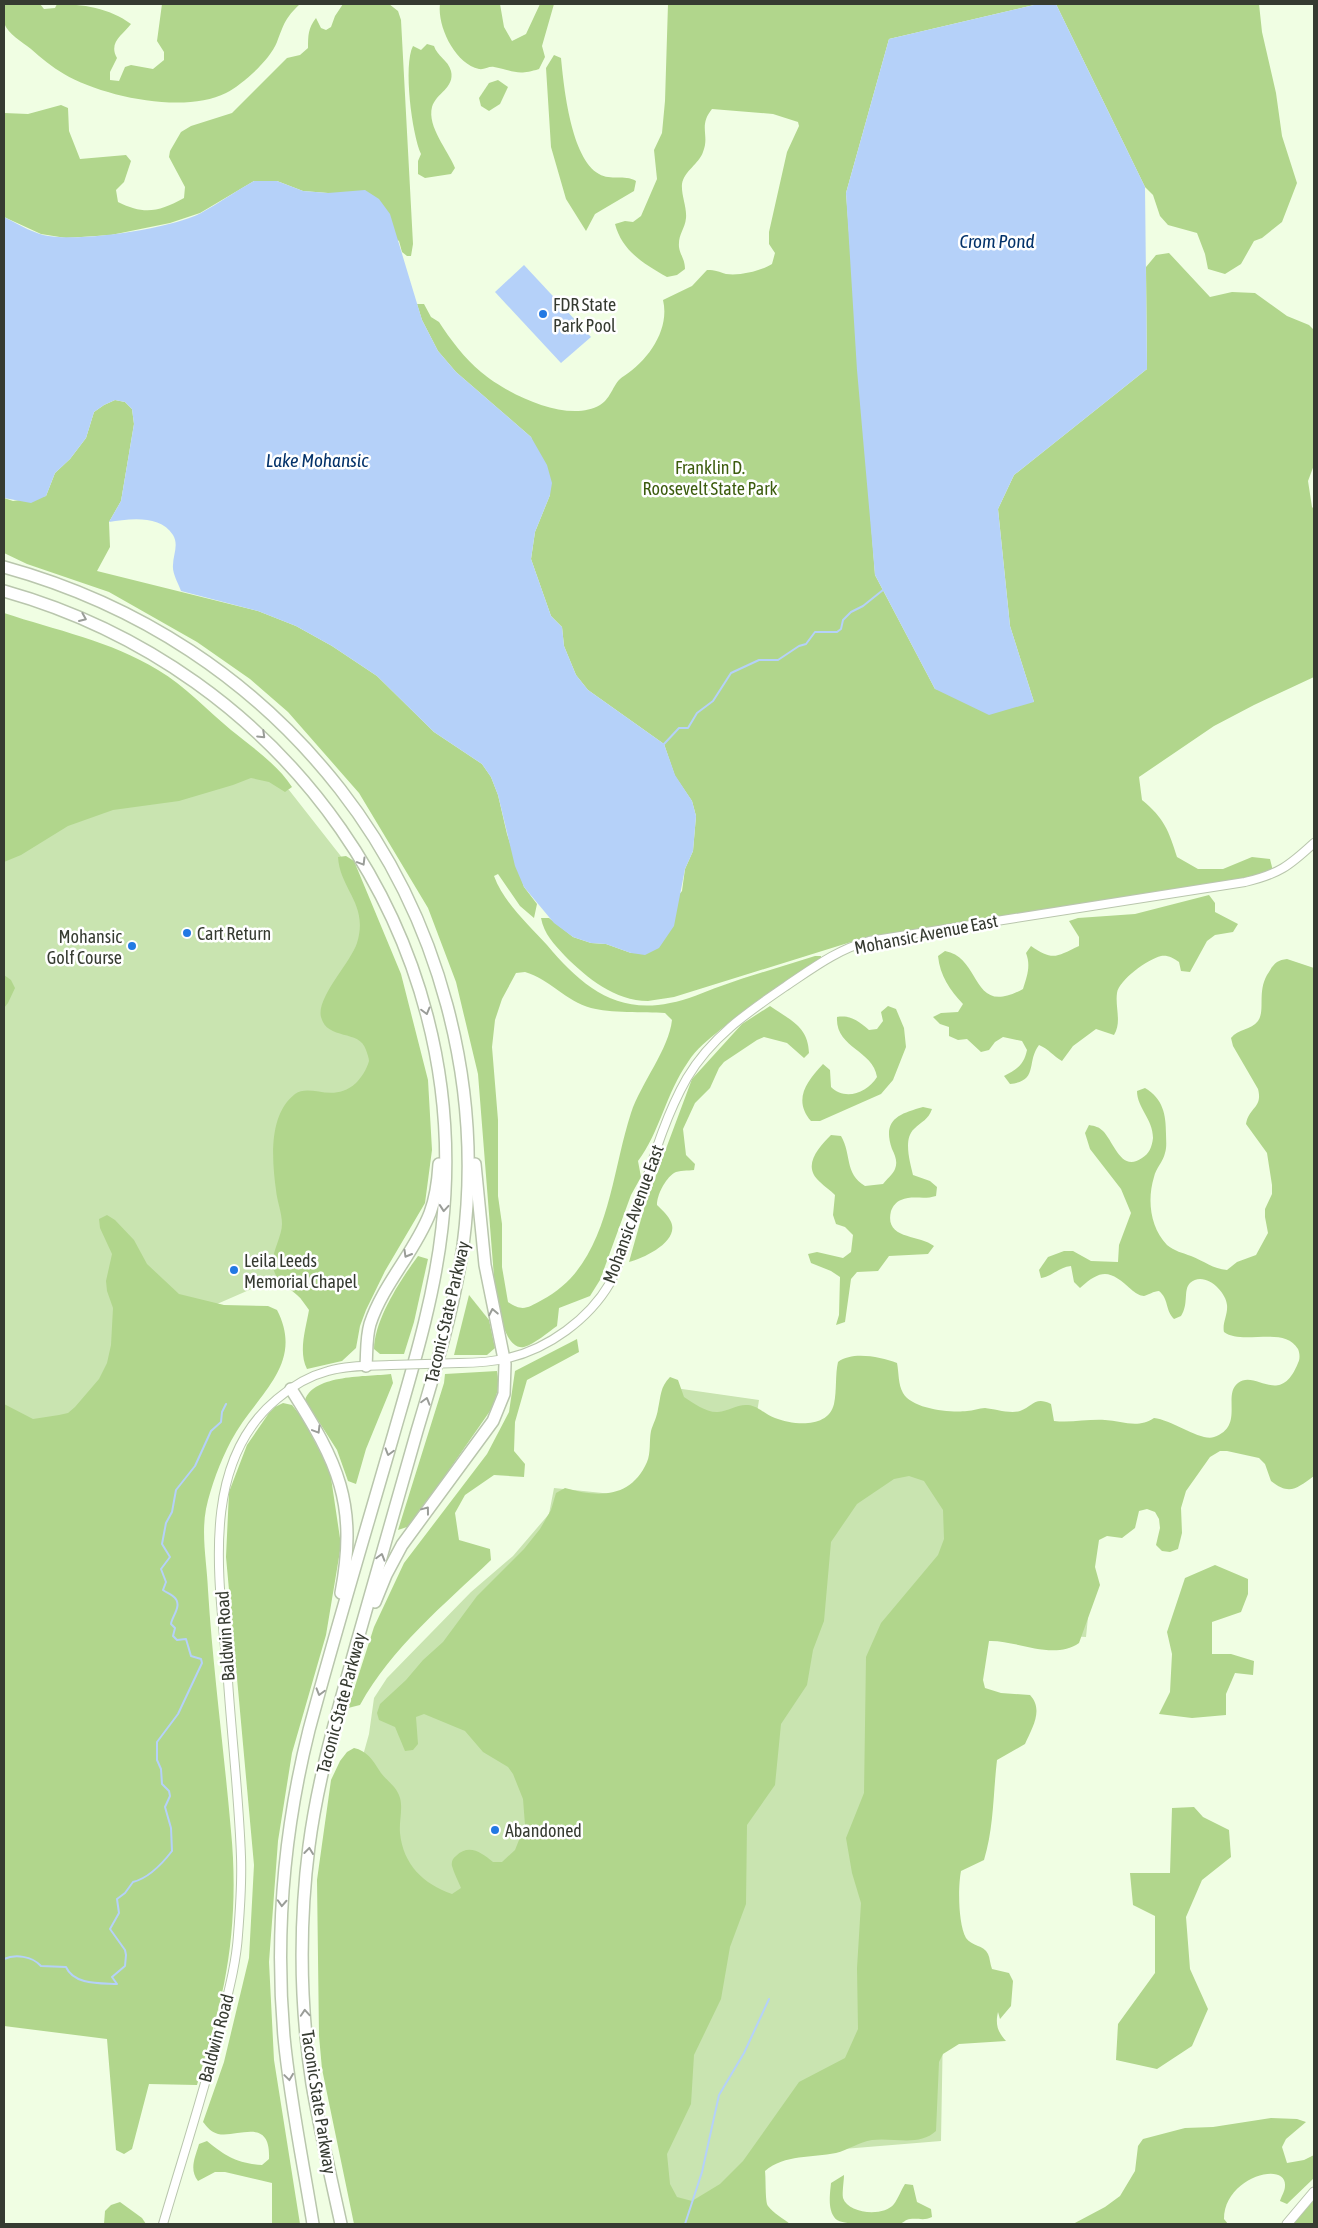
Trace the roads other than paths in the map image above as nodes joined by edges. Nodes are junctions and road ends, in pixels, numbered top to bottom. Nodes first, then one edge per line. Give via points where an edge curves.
1 (4, 567) edge
2 (4, 591) edge
3 (1314, 843) edge
4 (459, 1058) junction
5 (443, 1107) junction
6 (596, 1303) joint
7 (504, 1359) junction
8 (366, 1366) junction
9 (291, 1388) junction
10 (328, 1661) junction
11 (351, 1663) junction
12 (1314, 2192) edge
13 (163, 2224) edge
14 (313, 2224) edge
15 (340, 2224) edge
16 (1287, 2224) edge

1 - 4 highway, Taconic State Parkway via 85,594 171,638 249,693 301,743 352,804 398,879 435,966
2 -> 5 highway, Taconic State Parkway via 81,617 165,660 241,716 306,783 358,855 398,932 426,1014 437,1060
3 - 6 street, Mohansic Avenue East via 1281,870 1244,882 881,939 850,947 829,958 739,1019 696,1063 672,1110 615,1272
7 -> 4 highway via 486,1271 472,1123
11 -> 4 highway, Taconic State Parkway via 443,1342 459,1272 468,1178 467,1130
5 -> 8 highway via 438,1178 432,1208 375,1311 367,1339
5 -> 10 highway, Taconic State Parkway via 445,1202 433,1288
6 - 7 street, Baldwin Road via 551,1340 524,1354
7 - 8 street, Baldwin Road, bridge
11 -> 7 highway via 396,1554 499,1410 505,1389
8 - 9 street, Baldwin Road via 327,1371
9 -> 10 highway via 329,1452 346,1512 346,1569
9 - 13 street, Baldwin Road via 264,1410 242,1439 230,1467 222,1504 220,1581 242,1859 238,1938 233,1975 213,2056
10 -> 14 highway, Taconic State Parkway via 294,1799 281,1918 281,1991 286,2055
15 -> 11 highway, Taconic State Parkway via 310,2067 303,1934 316,1801
12 - 16 main road

